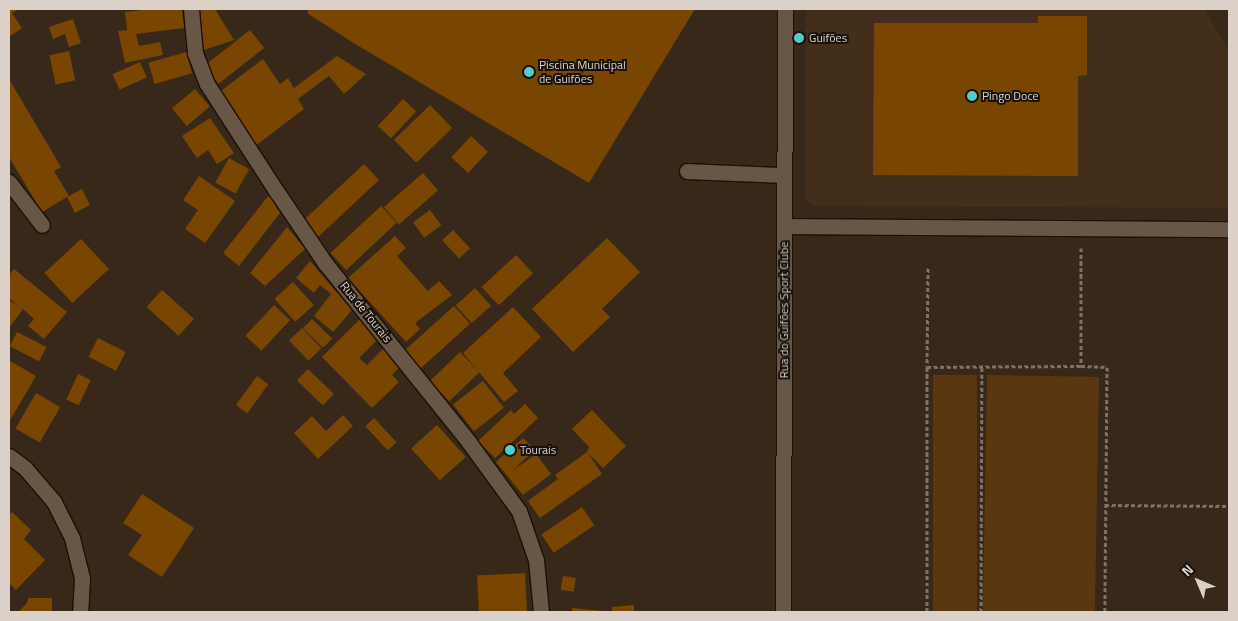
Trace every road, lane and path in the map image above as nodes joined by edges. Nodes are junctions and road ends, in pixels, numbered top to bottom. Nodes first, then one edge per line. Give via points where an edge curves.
1 (191, 9) edge
2 (785, 9) edge
3 (687, 171) dead end
4 (784, 175) junction
5 (9, 182) edge
6 (42, 225) dead end
7 (784, 226) junction
8 (1081, 228) junction
9 (1229, 229) edge
10 (928, 268) dead end
11 (1081, 366) junction
12 (928, 367) junction
13 (982, 367) junction
14 (9, 456) edge
15 (1105, 505) junction
16 (1229, 506) edge
17 (80, 612) edge
18 (541, 612) edge
19 (783, 612) edge
20 (927, 612) edge
21 (981, 612) edge
22 (1105, 612) edge

1 - 18 street, Rua de Tourais via 196,53 207,84 276,192 325,263 462,434 519,511 536,560
2 - 4 street, Rua do Guifões Sport Clube
3 - 4 street
4 - 7 street, Rua do Guifões Sport Clube
5 - 6 street
7 - 8 street
7 - 19 street, Rua do Guifões Sport Clube
8 - 9 street
8 - 11 path
10 - 12 path
11 - 13 path
11 - 15 path via 1107,367
12 - 13 path
12 - 20 path
13 - 21 path
14 - 17 street via 25,468 54,502 72,538 82,578
15 - 16 path
15 - 22 path

